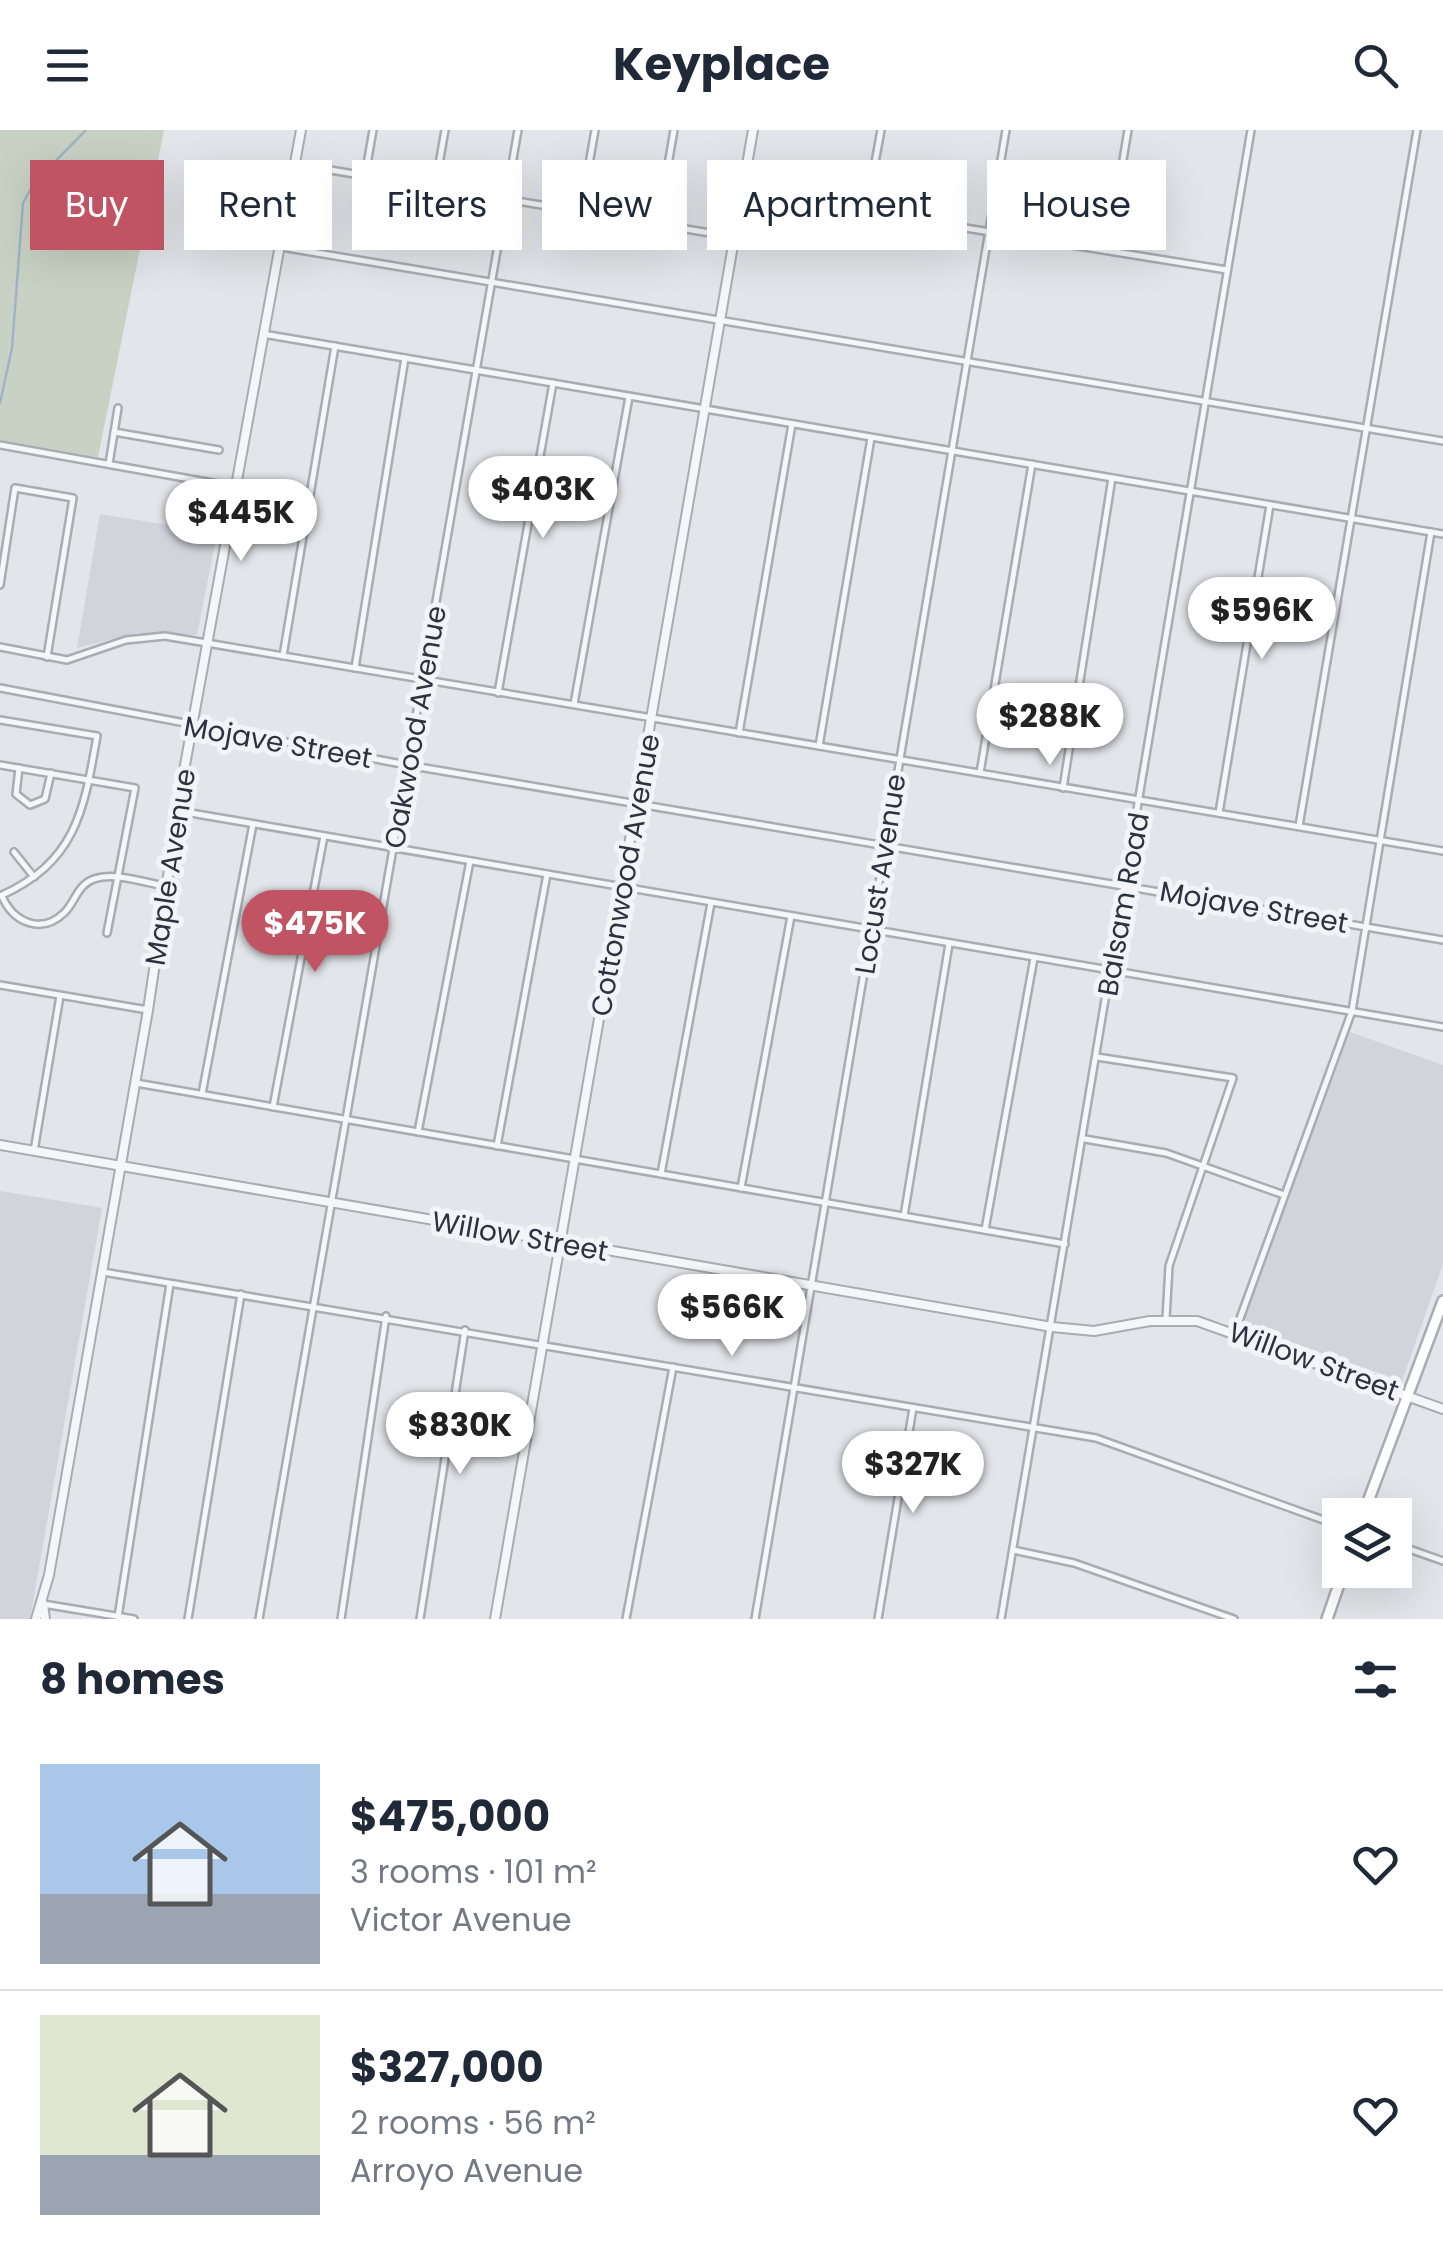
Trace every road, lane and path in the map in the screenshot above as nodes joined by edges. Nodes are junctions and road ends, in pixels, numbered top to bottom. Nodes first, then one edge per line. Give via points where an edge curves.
1 (301, 130) edge
2 (372, 130) edge
3 (444, 130) edge
4 (518, 130) edge
5 (595, 130) edge
6 (674, 130) edge
7 (753, 130) edge
8 (881, 130) edge
9 (1006, 130) edge
10 (1128, 130) edge
11 (1252, 130) edge
12 (1417, 130) edge
13 (295, 160) edge
14 (367, 160) edge
15 (439, 160) edge
16 (513, 160) edge
17 (590, 160) edge
18 (669, 160) edge
19 (748, 160) edge
20 (1001, 160) edge
21 (1123, 160) edge
22 (987, 231) edge
23 (987, 247) edge
24 (280, 250) edge
25 (299, 250) edge
26 (497, 250) edge
27 (732, 250) edge
28 (1108, 250) edge
29 (1227, 270) junction
30 (491, 282) junction
31 (720, 320) junction
32 (262, 334) junction
33 (335, 346) junction
34 (405, 358) junction
35 (966, 362) junction
36 (474, 370) junction
37 (554, 383) junction
38 (629, 396) junction
39 (1207, 402) junction
40 (118, 408) dead end
41 (705, 409) junction
42 (792, 424) junction
43 (1366, 428) junction
44 (114, 432) junction
45 (871, 437) junction
46 (1443, 441) edge
47 (0, 445) edge
48 (219, 450) dead end
49 (951, 450) junction
50 (109, 464) junction
51 (1032, 464) junction
52 (1112, 478) junction
53 (235, 487) junction
54 (1192, 491) junction
55 (1270, 504) junction
56 (1350, 518) junction
57 (1431, 532) junction
58 (1443, 534) edge
59 (0, 586) edge
60 (208, 643) junction
61 (0, 648) edge
62 (284, 656) junction
63 (47, 657) junction
64 (355, 668) junction
65 (424, 680) junction
66 (0, 688) edge
67 (498, 693) junction
68 (574, 704) junction
69 (652, 719) junction
70 (0, 720) edge
71 (192, 727) junction
72 (738, 733) junction
73 (819, 746) junction
74 (899, 758) junction
75 (0, 765) edge
76 (408, 765) junction
77 (19, 768) junction
78 (51, 774) junction
79 (980, 774) junction
80 (90, 780) junction
81 (1062, 788) junction
82 (1141, 798) junction
83 (638, 804) junction
84 (178, 811) junction
85 (1219, 813) junction
86 (253, 824) junction
87 (1300, 826) junction
88 (324, 836) junction
89 (1380, 840) junction
90 (886, 846) junction
91 (393, 848) junction
92 (1443, 851) edge
93 (14, 852) dead end
94 (470, 861) junction
95 (546, 874) junction
96 (34, 877) junction
97 (120, 878) junction
98 (164, 886) junction
99 (1125, 886) junction
100 (623, 888) junction
101 (1, 896) edge
102 (712, 903) junction
103 (791, 916) junction
104 (1367, 926) junction
105 (871, 930) junction
106 (107, 933) dead end
107 (1443, 940) edge
108 (949, 944) junction
109 (1034, 958) junction
110 (1112, 971) junction
111 (0, 985) edge
112 (60, 996) junction
113 (148, 1010) junction
114 (1352, 1011) junction
115 (1443, 1027) edge
116 (1097, 1057) junction
117 (136, 1083) junction
118 (202, 1094) junction
119 (273, 1106) junction
120 (347, 1120) junction
121 (418, 1132) junction
122 (1084, 1139) junction
123 (0, 1145) edge
124 (497, 1146) junction
125 (34, 1151) junction
126 (576, 1159) junction
127 (1203, 1166) junction
128 (120, 1167) junction
129 (661, 1174) junction
130 (742, 1188) junction
131 (1284, 1195) junction
132 (826, 1202) junction
133 (332, 1204) junction
134 (904, 1216) junction
135 (984, 1230) junction
136 (561, 1243) junction
137 (1064, 1244) junction
138 (103, 1272) junction
139 (170, 1283) junction
140 (811, 1285) junction
141 (242, 1294) junction
142 (1443, 1301) edge
143 (314, 1306) junction
144 (386, 1316) junction
145 (1166, 1320) junction
146 (1439, 1325) edge
147 (1052, 1327) junction
148 (465, 1330) junction
149 (1235, 1332) junction
150 (544, 1345) junction
151 (673, 1367) junction
152 (793, 1387) junction
153 (1408, 1396) junction
154 (913, 1408) junction
155 (1443, 1409) edge
156 (1033, 1428) junction
157 (1369, 1498) edge
158 (1322, 1520) edge
159 (1012, 1549) junction
160 (1412, 1550) edge
161 (1443, 1561) edge
162 (1338, 1588) edge
163 (43, 1604) junction
164 (118, 1617) edge
165 (36, 1619) edge
166 (45, 1619) edge
167 (134, 1619) edge
168 (188, 1619) edge
169 (259, 1619) edge
170 (340, 1619) edge
171 (420, 1619) edge
172 (495, 1619) edge
173 (626, 1619) edge
174 (754, 1619) edge
175 (878, 1619) edge
176 (1001, 1619) edge
177 (1234, 1619) edge
178 (1327, 1619) edge

1 - 13 street, Maple Avenue
2 - 14 street
3 - 15 street
4 - 16 street, Oakwood Avenue
5 - 17 street
6 - 18 street
7 - 19 street, Cottonwood Avenue
8 - 22 street via 866,212
9 - 20 street, Locust Avenue
10 - 21 street
11 - 29 street, Balsam Road
12 - 43 street
23 - 35 street, Locust Avenue
24 - 32 street, Maple Avenue
25 - 30 street
26 - 30 street, Oakwood Avenue
27 - 31 street, Cottonwood Avenue
28 - 29 street
29 - 39 street, Balsam Road
30 - 31 street
30 - 36 street, Oakwood Avenue
31 - 35 street
31 - 41 street, Cottonwood Avenue
32 - 33 street
32 - 53 street, Maple Avenue
33 - 34 street
33 - 62 street
34 - 36 street
34 - 64 street
35 - 39 street
35 - 49 street, Locust Avenue
36 - 37 street
36 - 65 street, Oakwood Avenue
37 - 38 street
37 - 67 street
38 - 41 street
38 - 68 street
39 - 43 street
39 - 54 street, Balsam Road
40 - 44 street
41 - 42 street
41 - 69 street, Cottonwood Avenue
42 - 45 street
42 - 72 street
43 - 46 street
43 - 56 street
44 - 48 street
44 - 50 street
45 - 49 street
45 - 73 street
47 - 50 street
49 - 51 street
49 - 74 street, Locust Avenue
50 - 53 street
51 - 52 street
51 - 79 street
52 - 54 street
52 - 81 street
53 - 60 street, Maple Avenue
54 - 55 street
54 - 82 street, Balsam Road
55 - 56 street
55 - 85 street
56 - 57 street
56 - 87 street
57 - 58 street
57 - 89 street
59 - 63 street via 15,488 74,498
60 - 62 street
60 - 63 street via 149,636 67,660
60 - 71 street, Maple Avenue
61 - 63 street
62 - 64 street
64 - 65 street
65 - 67 street
65 - 76 street, Oakwood Avenue
66 - 71 street, Mojave Street
67 - 68 street
68 - 69 street
69 - 72 street
69 - 83 street, Cottonwood Avenue
70 - 80 street via 97,736
71 - 76 street, Mojave Street
71 - 84 street, Maple Avenue
72 - 73 street
73 - 74 street
74 - 79 street
74 - 90 street, Locust Avenue
75 - 77 street
76 - 83 street, Mojave Street
76 - 91 street, Oakwood Avenue
77 - 78 street
77 - 78 street via 16,794 30,805 46,799
78 - 80 street
79 - 81 street
80 - 96 street via 83,814
80 - 97 street via 135,788
81 - 82 street
82 - 85 street
82 - 99 street, Balsam Road
83 - 90 street, Mojave Street
83 - 100 street, Cottonwood Avenue
84 - 86 street
84 - 98 street, Maple Avenue
85 - 87 street
86 - 88 street
86 - 118 street
87 - 89 street
88 - 91 street
88 - 119 street
89 - 92 street
89 - 104 street
90 - 99 street, Mojave Street
90 - 105 street, Locust Avenue
91 - 94 street
91 - 120 street, Oakwood Avenue
93 - 96 street
94 - 95 street
94 - 121 street
95 - 100 street
95 - 124 street
96 - 101 street
97 - 98 street
97 - 101 street via 85,882 67,910 47,923 14,916
97 - 106 street
98 - 113 street, Maple Avenue
99 - 104 street, Mojave Street
99 - 110 street, Balsam Road
100 - 102 street
100 - 126 street, Cottonwood Avenue
102 - 103 street
102 - 129 street
103 - 105 street
103 - 130 street
104 - 107 street, Mojave Street
104 - 114 street
105 - 108 street
105 - 132 street, Locust Avenue
108 - 109 street
108 - 134 street
109 - 110 street
109 - 135 street
110 - 114 street
110 - 116 street, Balsam Road
111 - 112 street
112 - 113 street
112 - 125 street
113 - 117 street, Maple Avenue
114 - 115 street
114 - 131 street
116 - 122 street, Balsam Road
116 - 127 street via 1232,1078
117 - 118 street
117 - 128 street, Maple Avenue
118 - 119 street
119 - 120 street
120 - 121 street
120 - 133 street, Oakwood Avenue
121 - 124 street
122 - 127 street
122 - 137 street, Balsam Road
123 - 125 street, Willow Street
124 - 126 street
125 - 128 street, Willow Street
126 - 129 street
126 - 136 street, Cottonwood Avenue
127 - 131 street
127 - 145 street via 1170,1266
128 - 133 street, Willow Street
128 - 138 street, Maple Avenue
129 - 130 street
130 - 132 street
131 - 149 street
132 - 134 street
132 - 140 street, Locust Avenue
133 - 136 street, Willow Street
133 - 143 street, Oakwood Avenue
134 - 135 street
135 - 137 street
136 - 140 street, Willow Street
136 - 150 street, Cottonwood Avenue
137 - 147 street, Balsam Road
138 - 139 street
138 - 163 street, Maple Avenue
139 - 141 street
139 - 164 street
140 - 147 street, Willow Street
140 - 152 street, Locust Avenue
141 - 143 street
141 - 168 street
142 - 146 main road
143 - 144 street
143 - 169 street, Oakwood Avenue
144 - 148 street
144 - 170 street
145 - 147 street, Willow Street via 1094,1330
145 - 149 street, Willow Street
146 - 153 main road
147 - 156 street, Balsam Road
148 - 150 street
148 - 171 street
149 - 153 street, Willow Street
150 - 151 street
150 - 172 street, Cottonwood Avenue
151 - 152 street
151 - 173 street
152 - 154 street
152 - 174 street, Locust Avenue
153 - 155 street, Willow Street
153 - 157 main road
154 - 156 street
154 - 175 street
156 - 158 street via 1096,1438
156 - 159 street, Balsam Road
159 - 176 street, Balsam Road
159 - 177 street via 1074,1562
160 - 161 street
162 - 178 main road
163 - 164 street
163 - 165 street, Maple Avenue
163 - 166 street, Maple Avenue
164 - 167 street

